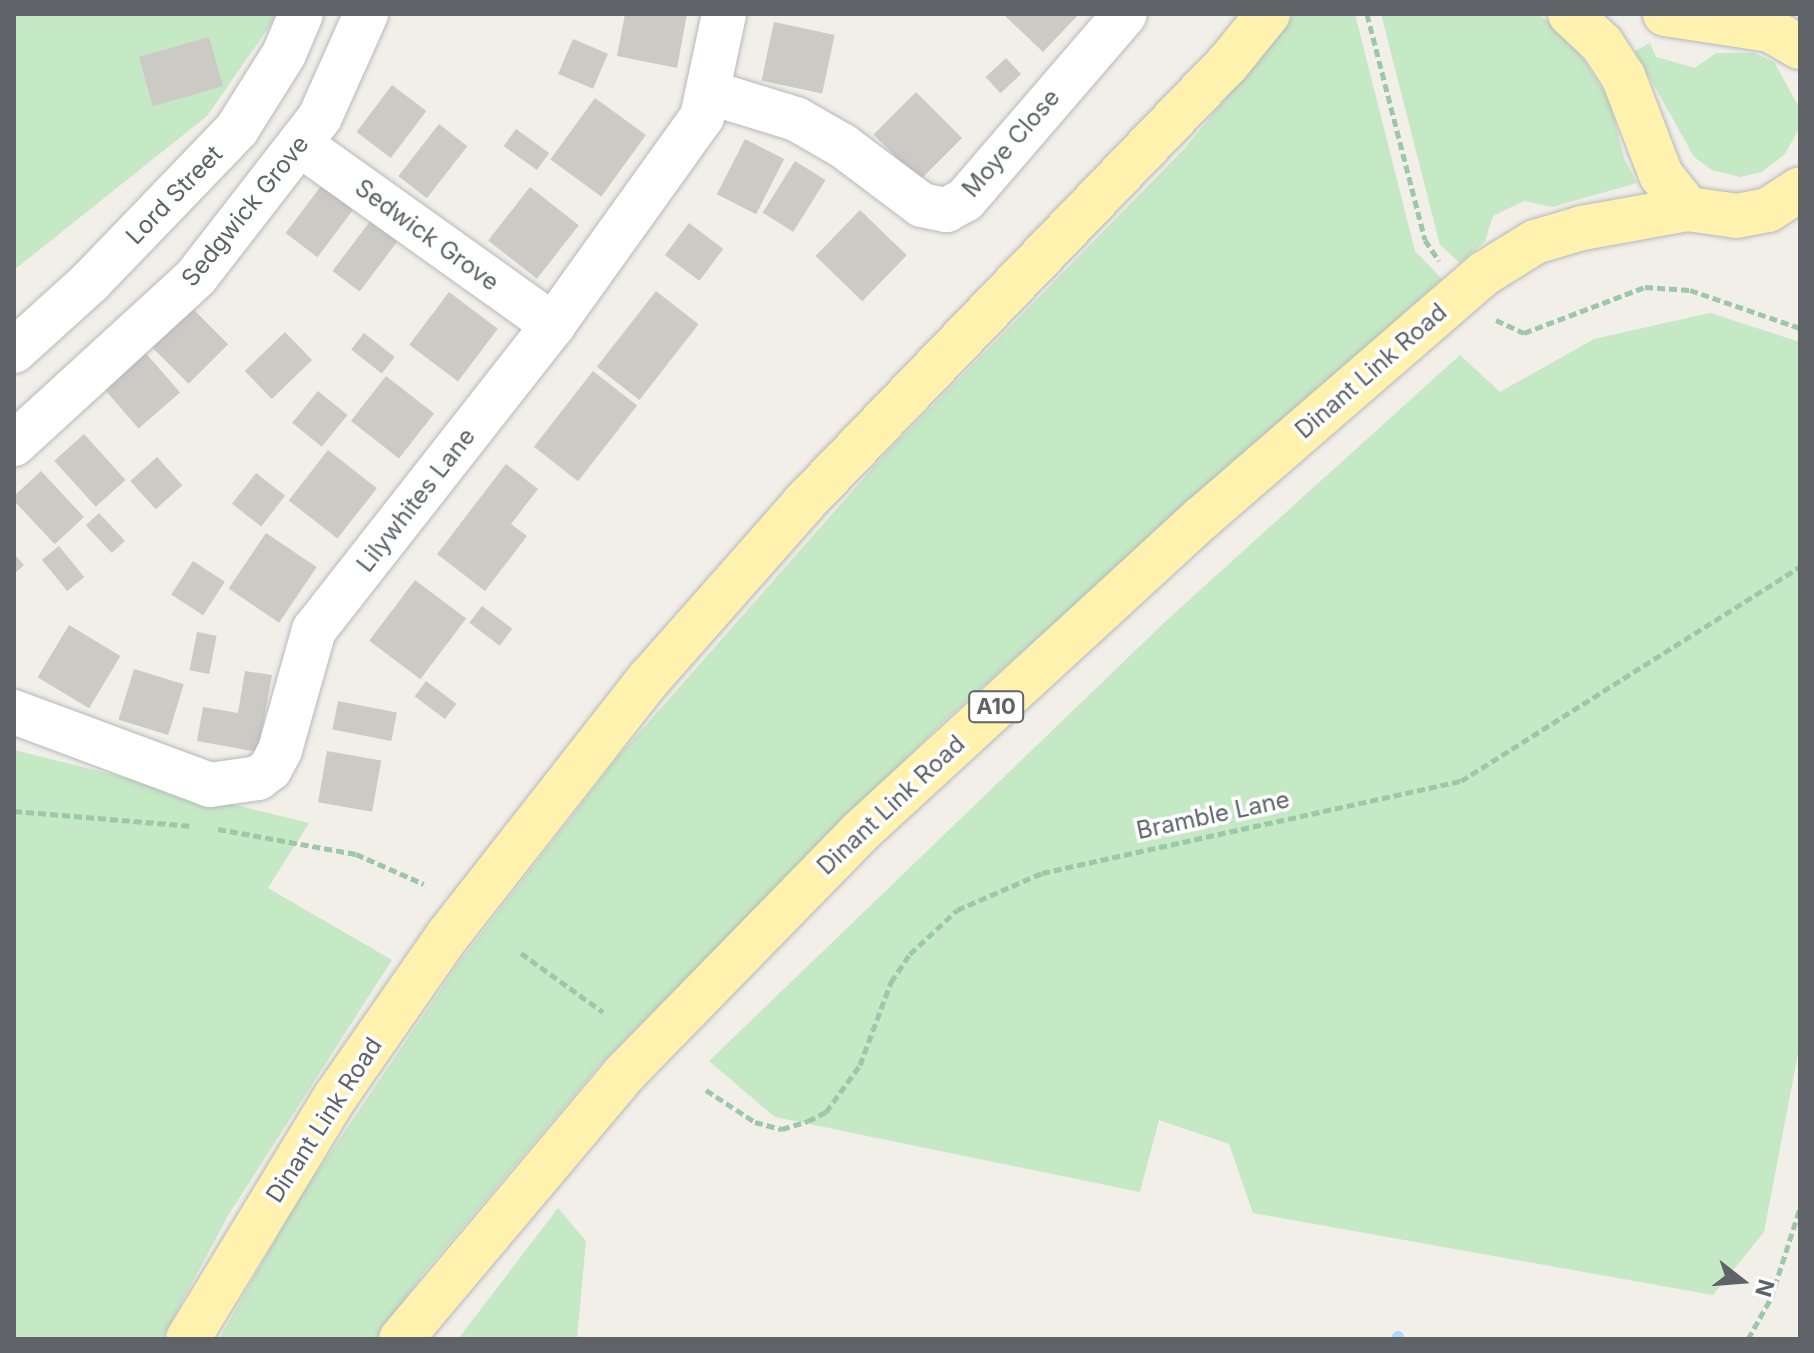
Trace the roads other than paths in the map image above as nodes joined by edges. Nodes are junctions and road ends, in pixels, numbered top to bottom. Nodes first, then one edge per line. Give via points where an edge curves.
1 (301, 14) edge
2 (366, 14) edge
3 (724, 14) edge
4 (1125, 14) edge
5 (1268, 14) edge
6 (1570, 14) edge
7 (1665, 14) edge
8 (1800, 47) edge
9 (708, 92) junction
10 (301, 145) junction
11 (1799, 192) edge
12 (1688, 209) junction
13 (553, 325) junction
14 (14, 351) edge
15 (14, 444) edge
16 (14, 712) edge
17 (188, 1339) edge
18 (401, 1339) edge

1 - 14 street, Lord Street via 284,54 237,129 90,282
2 - 10 street, Sedgwick Grove via 341,77
3 - 9 street, Lilywhites Lane
4 - 9 street, Moye Close via 965,200 946,210 922,205 843,146 796,119
5 - 17 main road, Dinant Link Road via 1229,62 804,503 621,713 448,935 336,1096
6 - 12 main road via 1602,44 1623,76 1661,175
7 - 8 main road via 1770,30
9 - 13 street, Lilywhites Lane via 702,117 681,151
10 - 13 street, Sedwick Grove
10 - 15 street, Sedgwick Grove via 196,277
11 - 12 main road, Dinant Link Road via 1768,210 1737,216
12 - 18 main road, Dinant Link Road / A10 via 1535,242 1485,273 1343,393 870,822 738,952 624,1074
13 - 16 street, Lilywhites Lane via 314,630 280,750 258,778 210,785

